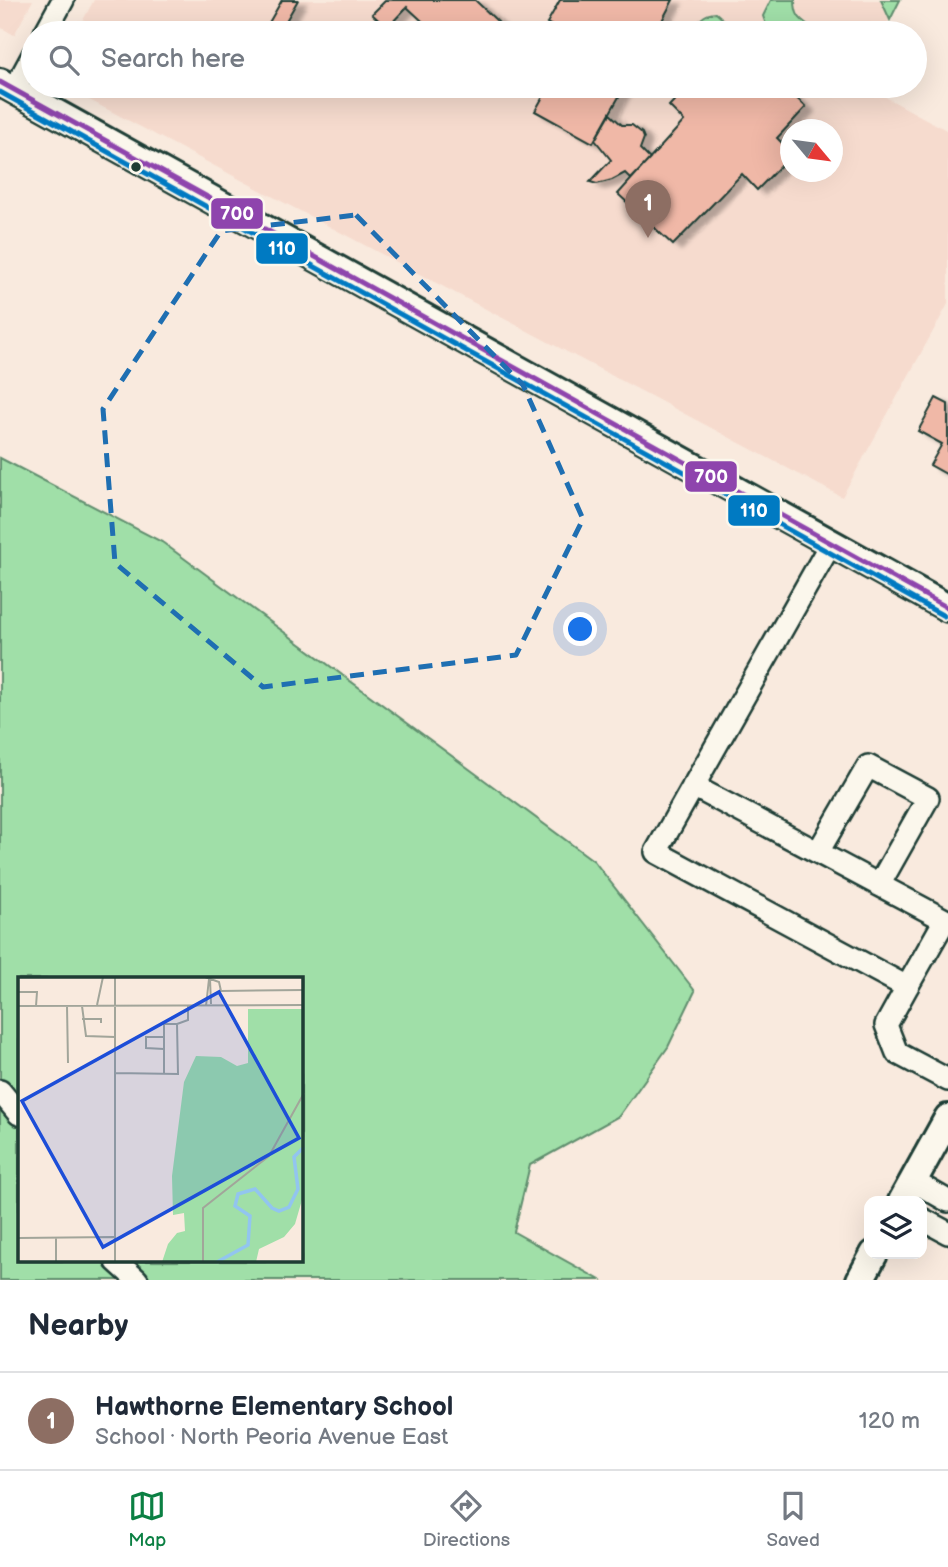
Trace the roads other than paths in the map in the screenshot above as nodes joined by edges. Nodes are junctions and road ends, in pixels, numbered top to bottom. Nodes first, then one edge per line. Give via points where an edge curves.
1 (63, 0) edge
2 (52, 21) edge
3 (21, 69) edge
4 (7, 86) edge
5 (29, 98) edge
6 (831, 543) junction
7 (948, 608) edge
8 (693, 786) junction
9 (818, 852) junction
10 (879, 885) junction
11 (907, 987) junction
12 (948, 1080) edge
13 (0, 1091) edge
14 (18, 1113) edge
15 (948, 1118) edge
16 (908, 1191) edge
17 (948, 1201) edge
18 (927, 1222) edge
19 (948, 1233) edge
20 (871, 1259) edge
21 (117, 1262) edge
22 (137, 1280) edge
23 (860, 1280) edge

1 - 2 street
3 - 4 street
5 - 6 main road
6 - 7 main road
6 - 8 street
8 - 9 street
8 - 11 street via 656,852
9 - 10 street
9 - 10 street via 868,766 928,798
10 - 11 street via 945,920
11 - 12 street via 886,1025 897,1053
13 - 14 street
15 - 16 main road
16 - 17 street
18 - 19 street
20 - 23 main road
21 - 22 street

